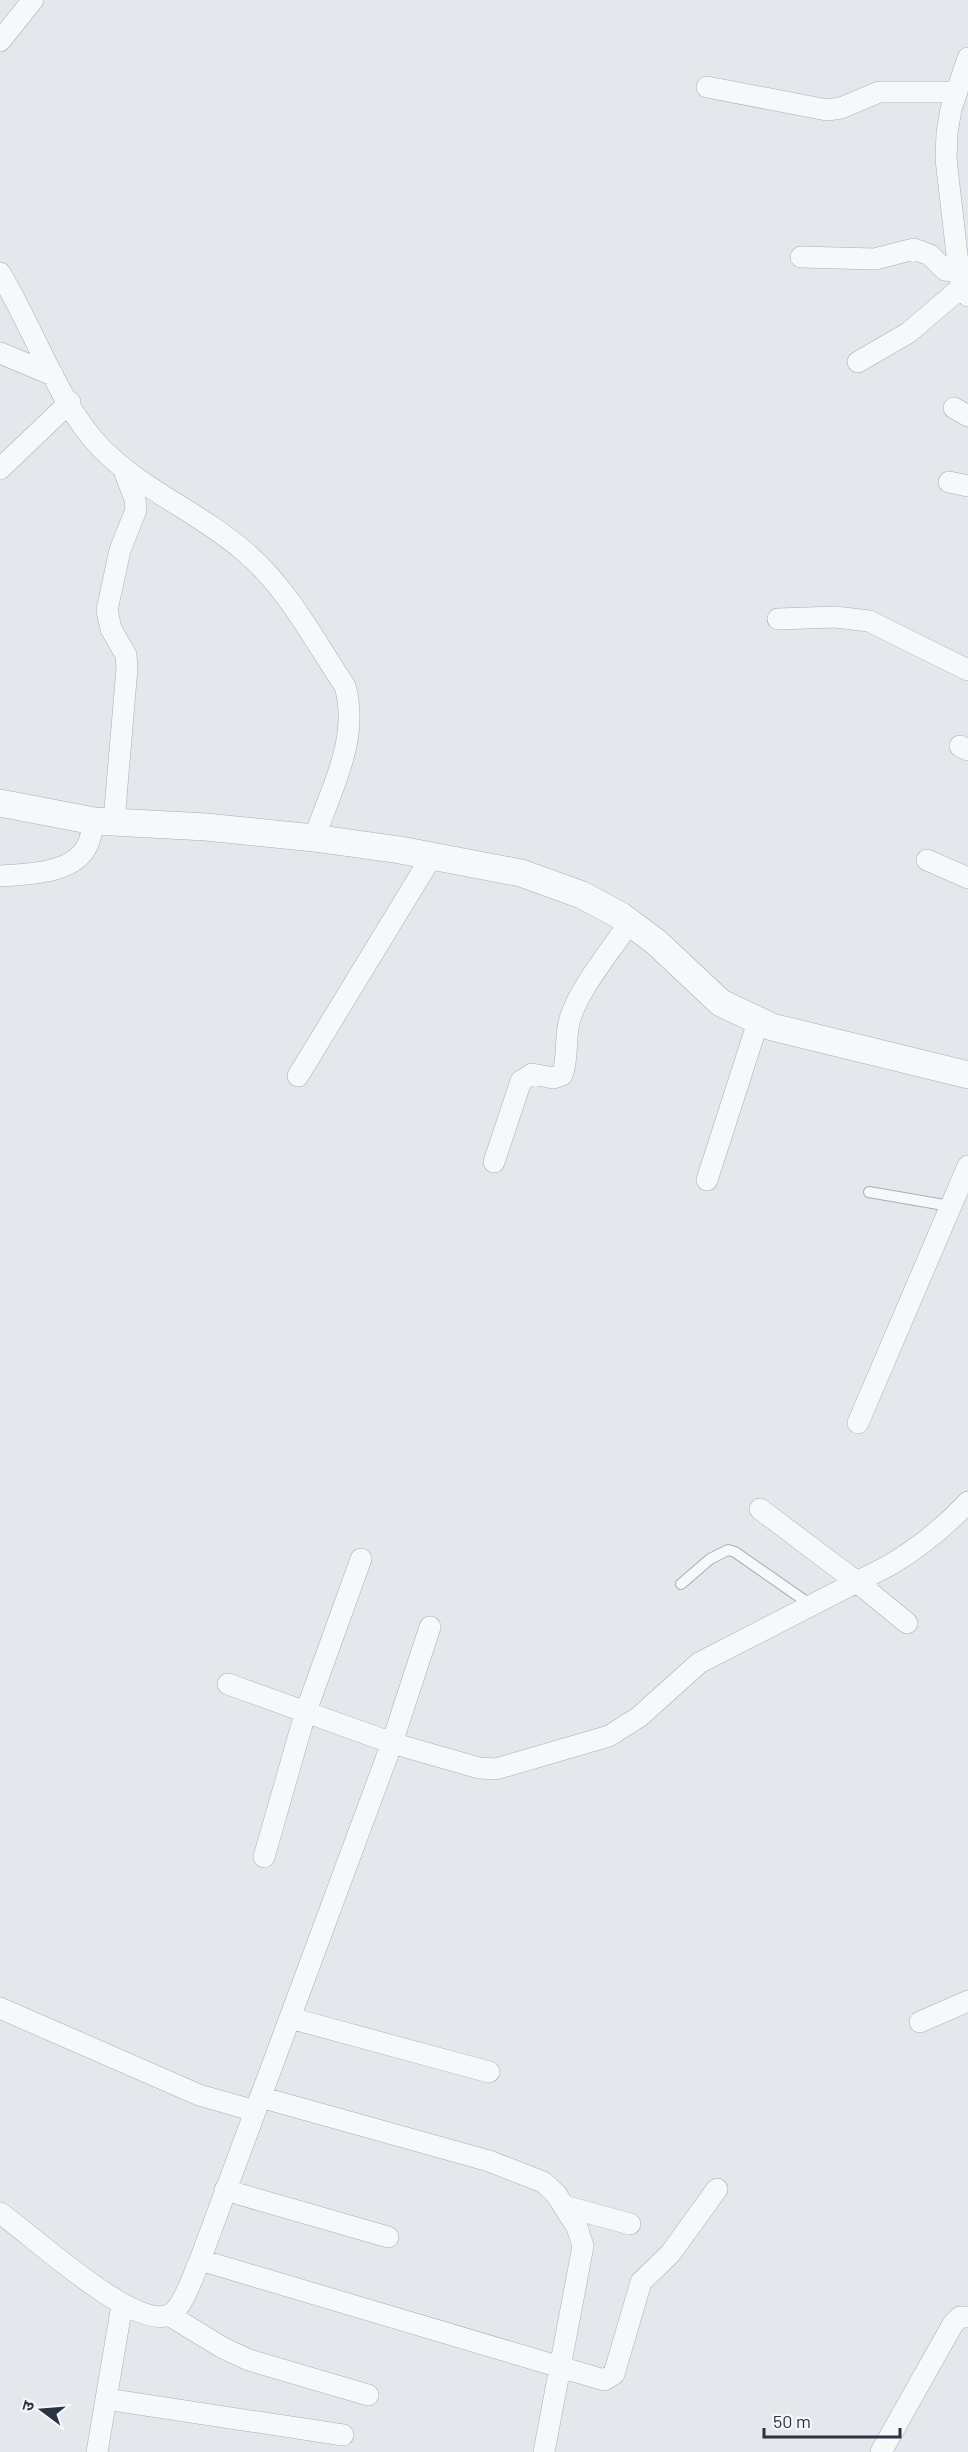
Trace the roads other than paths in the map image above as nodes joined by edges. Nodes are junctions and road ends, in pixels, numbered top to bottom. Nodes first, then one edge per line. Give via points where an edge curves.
1 (33, 0) edge
2 (0, 42) edge
3 (968, 58) edge
4 (707, 87) dead end
5 (957, 92) junction
6 (801, 257) dead end
7 (0, 273) edge
8 (963, 285) edge
9 (0, 353) edge
10 (858, 362) dead end
11 (53, 375) junction
12 (70, 402) junction
13 (123, 468) junction
14 (0, 469) edge
15 (778, 619) dead end
16 (968, 670) edge
17 (0, 803) edge
18 (104, 821) junction
19 (314, 838) junction
20 (432, 856) junction
21 (927, 860) dead end
22 (0, 876) edge
23 (968, 878) edge
24 (629, 922) junction
25 (758, 1022) junction
26 (968, 1075) edge
27 (298, 1076) dead end
28 (494, 1162) dead end
29 (968, 1166) edge
30 (706, 1180) dead end
31 (869, 1192) dead end
32 (950, 1206) junction
33 (858, 1423) dead end
34 (968, 1502) edge
35 (760, 1509) dead end
36 (361, 1559) dead end
37 (857, 1582) junction
38 (681, 1584) dead end
39 (811, 1605) junction
40 (907, 1623) dead end
41 (430, 1627) dead end
42 (228, 1684) dead end
43 (306, 1714) junction
44 (392, 1743) junction
45 (264, 1857) dead end
46 (968, 2001) edge
47 (0, 2008) edge
48 (290, 2018) junction
49 (920, 2022) dead end
50 (489, 2072) dead end
51 (258, 2104) junction
52 (717, 2189) dead end
53 (225, 2190) junction
54 (564, 2206) junction
55 (0, 2213) edge
56 (630, 2224) dead end
57 (388, 2237) dead end
58 (200, 2259) junction
59 (122, 2305) junction
60 (169, 2315) junction
61 (968, 2317) edge
62 (559, 2368) junction
63 (368, 2395) dead end
64 (106, 2399) junction
65 (343, 2435) dead end
66 (97, 2452) edge
67 (544, 2452) edge
68 (881, 2452) edge

1 - 2 street
3 - 5 street
4 - 5 street via 827,110 879,92
5 - 8 street via 948,125 946,159
6 - 8 street via 875,259 914,249 930,255
7 - 11 street
8 - 10 street via 908,333
9 - 11 street
11 - 12 street
12 - 13 street via 86,430
12 - 14 street
13 - 18 street via 136,510 120,550 107,610 111,629 126,655 127,668
13 - 19 street via 226,537 269,575 345,686 350,704 347,747
15 - 16 street via 835,617 869,621
17 - 18 street
18 - 19 street
18 - 22 street via 77,861
19 - 20 street
20 - 24 street via 521,873 582,896
20 - 27 street
21 - 23 street
24 - 25 street via 721,1003
24 - 28 street via 575,1005 567,1030 562,1076 532,1074 521,1081
25 - 26 street
25 - 30 street
29 - 32 street
31 - 32 lane
32 - 33 street
34 - 37 street via 920,1547
35 - 37 street
36 - 43 street
37 - 39 street
37 - 40 street
38 - 39 lane via 719,1552 728,1550
39 - 44 street via 699,1663 639,1717 609,1737 496,1769 478,1768
41 - 44 street
42 - 43 street
43 - 44 street
43 - 45 street
44 - 48 street
46 - 49 street
47 - 51 street via 199,2095
48 - 50 street
48 - 51 street
51 - 53 street
51 - 54 street via 489,2161 543,2181
52 - 62 street via 670,2254 641,2282 614,2374 604,2380
53 - 57 street
53 - 58 street
54 - 56 street
54 - 62 street via 583,2246
55 - 59 street
58 - 60 street via 177,2309
58 - 62 street
59 - 60 street via 158,2317
59 - 64 street
60 - 63 street via 249,2360
61 - 68 street via 953,2324
62 - 67 street
64 - 65 street
64 - 66 street

